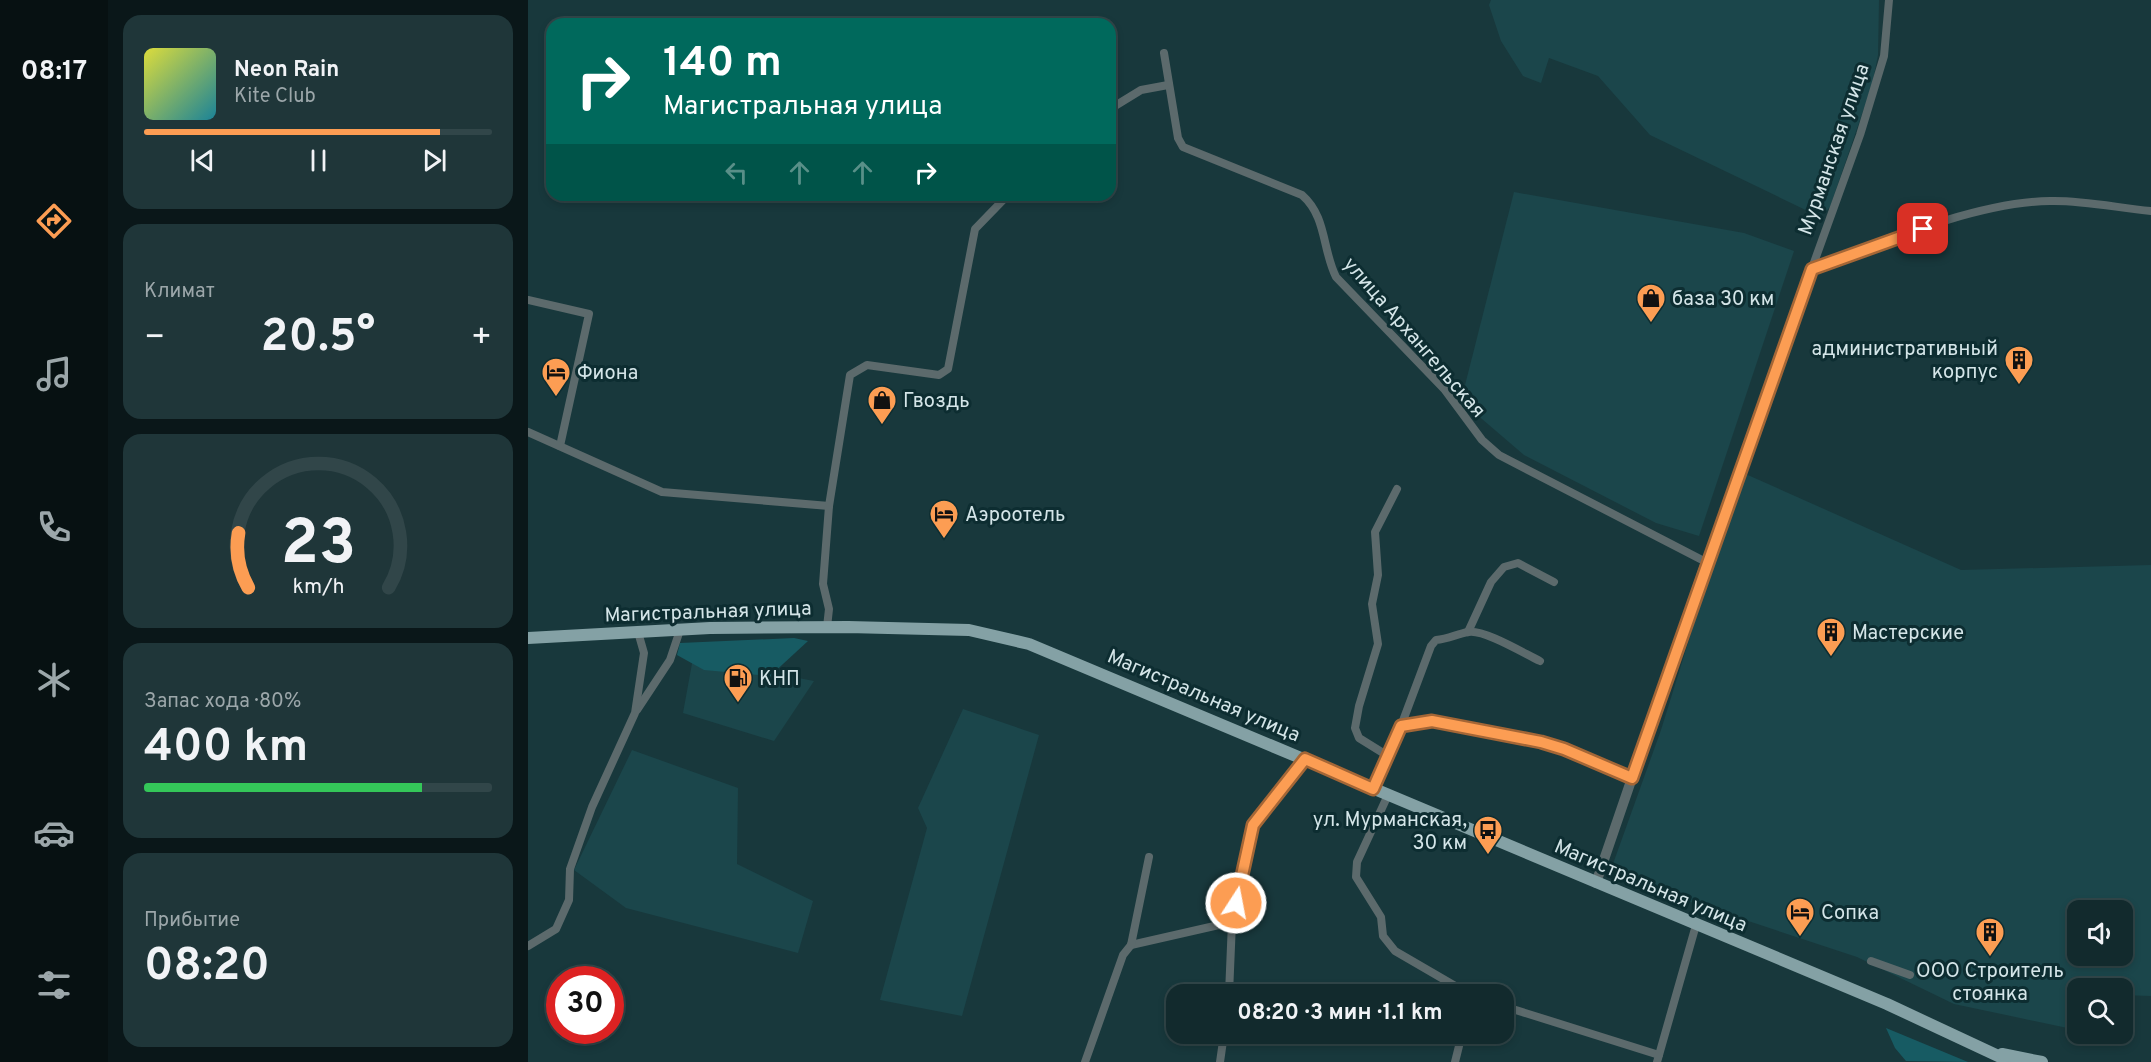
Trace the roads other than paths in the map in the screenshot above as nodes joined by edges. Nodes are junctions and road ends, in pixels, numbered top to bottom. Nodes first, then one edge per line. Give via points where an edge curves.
1 (1889, 0) edge
2 (1164, 53) dead end
3 (1168, 84) junction
4 (1116, 105) edge
5 (1002, 201) edge
6 (2151, 211) edge
7 (1812, 269) junction
8 (528, 300) edge
9 (528, 432) edge
10 (560, 446) junction
11 (1397, 489) dead end
12 (830, 506) junction
13 (1707, 562) junction
14 (1554, 582) dead end
15 (827, 627) junction
16 (680, 630) junction
17 (638, 632) junction
18 (1468, 632) junction
19 (528, 638) edge
20 (1540, 661) dead end
21 (635, 713) junction
22 (1401, 726) junction
23 (1388, 756) junction
24 (1305, 759) junction
25 (1632, 778) junction
26 (1373, 789) junction
27 (1388, 795) junction
28 (1149, 857) dead end
29 (1596, 883) junction
30 (1232, 922) junction
31 (1696, 925) junction
32 (1131, 945) junction
33 (528, 946) edge
34 (1871, 961) dead end
35 (1910, 975) dead end
36 (1229, 984) edge
37 (1452, 984) edge
38 (1514, 1010) edge
39 (1223, 1044) edge
40 (1460, 1044) edge
41 (1992, 1051) junction
42 (1658, 1058) edge
43 (1085, 1062) edge
44 (1220, 1062) edge
45 (1455, 1062) edge
46 (2011, 1062) edge
47 (2042, 1062) edge

1 - 7 street, Мурманская улица via 1884,56
2 - 3 street, улица Архангельская
3 - 4 street via 1141,90
3 - 13 street, улица Архангельская via 1183,147 1302,195 1312,204 1320,218 1329,265 1336,277 1445,390 1482,440 1515,466
5 - 12 street via 975,229 948,369 939,375 867,365 850,375
6 - 7 street via 2050,201 2004,206 1902,234
7 - 13 street, Мурманская улица
8 - 10 street via 589,314
9 - 10 street
10 - 12 street via 662,492
11 - 23 street via 1375,532 1378,575 1372,604 1378,644 1355,728 1359,738
12 - 15 street via 822,584 829,609
13 - 25 street, Мурманская улица
14 - 18 street via 1518,563 1504,567 1491,582
15 - 16 main road, Магистральная улица
15 - 24 main road, Магистральная улица via 969,630 1018,640
16 - 17 main road, Магистральная улица
16 - 21 street via 670,660
17 - 19 main road, Магистральная улица
17 - 21 street via 644,653
18 - 20 street via 1493,638
18 - 22 street via 1436,640 1431,646
21 - 33 street via 592,807 570,869 569,900 556,929
22 - 23 street
22 - 25 street via 1432,721 1541,742
23 - 26 street
24 - 26 main road, Магистральная улица
24 - 30 street via 1253,825
25 - 29 street, Мурманская улица
26 - 27 main road, Магистральная улица
27 - 29 main road, Магистральная улица
27 - 37 street via 1357,862 1356,877 1381,917 1383,936 1395,951
28 - 32 street
29 - 31 main road, Магистральная улица
30 - 32 street
30 - 36 street
31 - 41 main road, Магистральная улица
31 - 42 street
32 - 43 street via 1123,955
34 - 35 street
38 - 42 street
39 - 44 street
40 - 45 street
41 - 46 main road, Магистральная улица
41 - 47 main road, Магистральная улица

